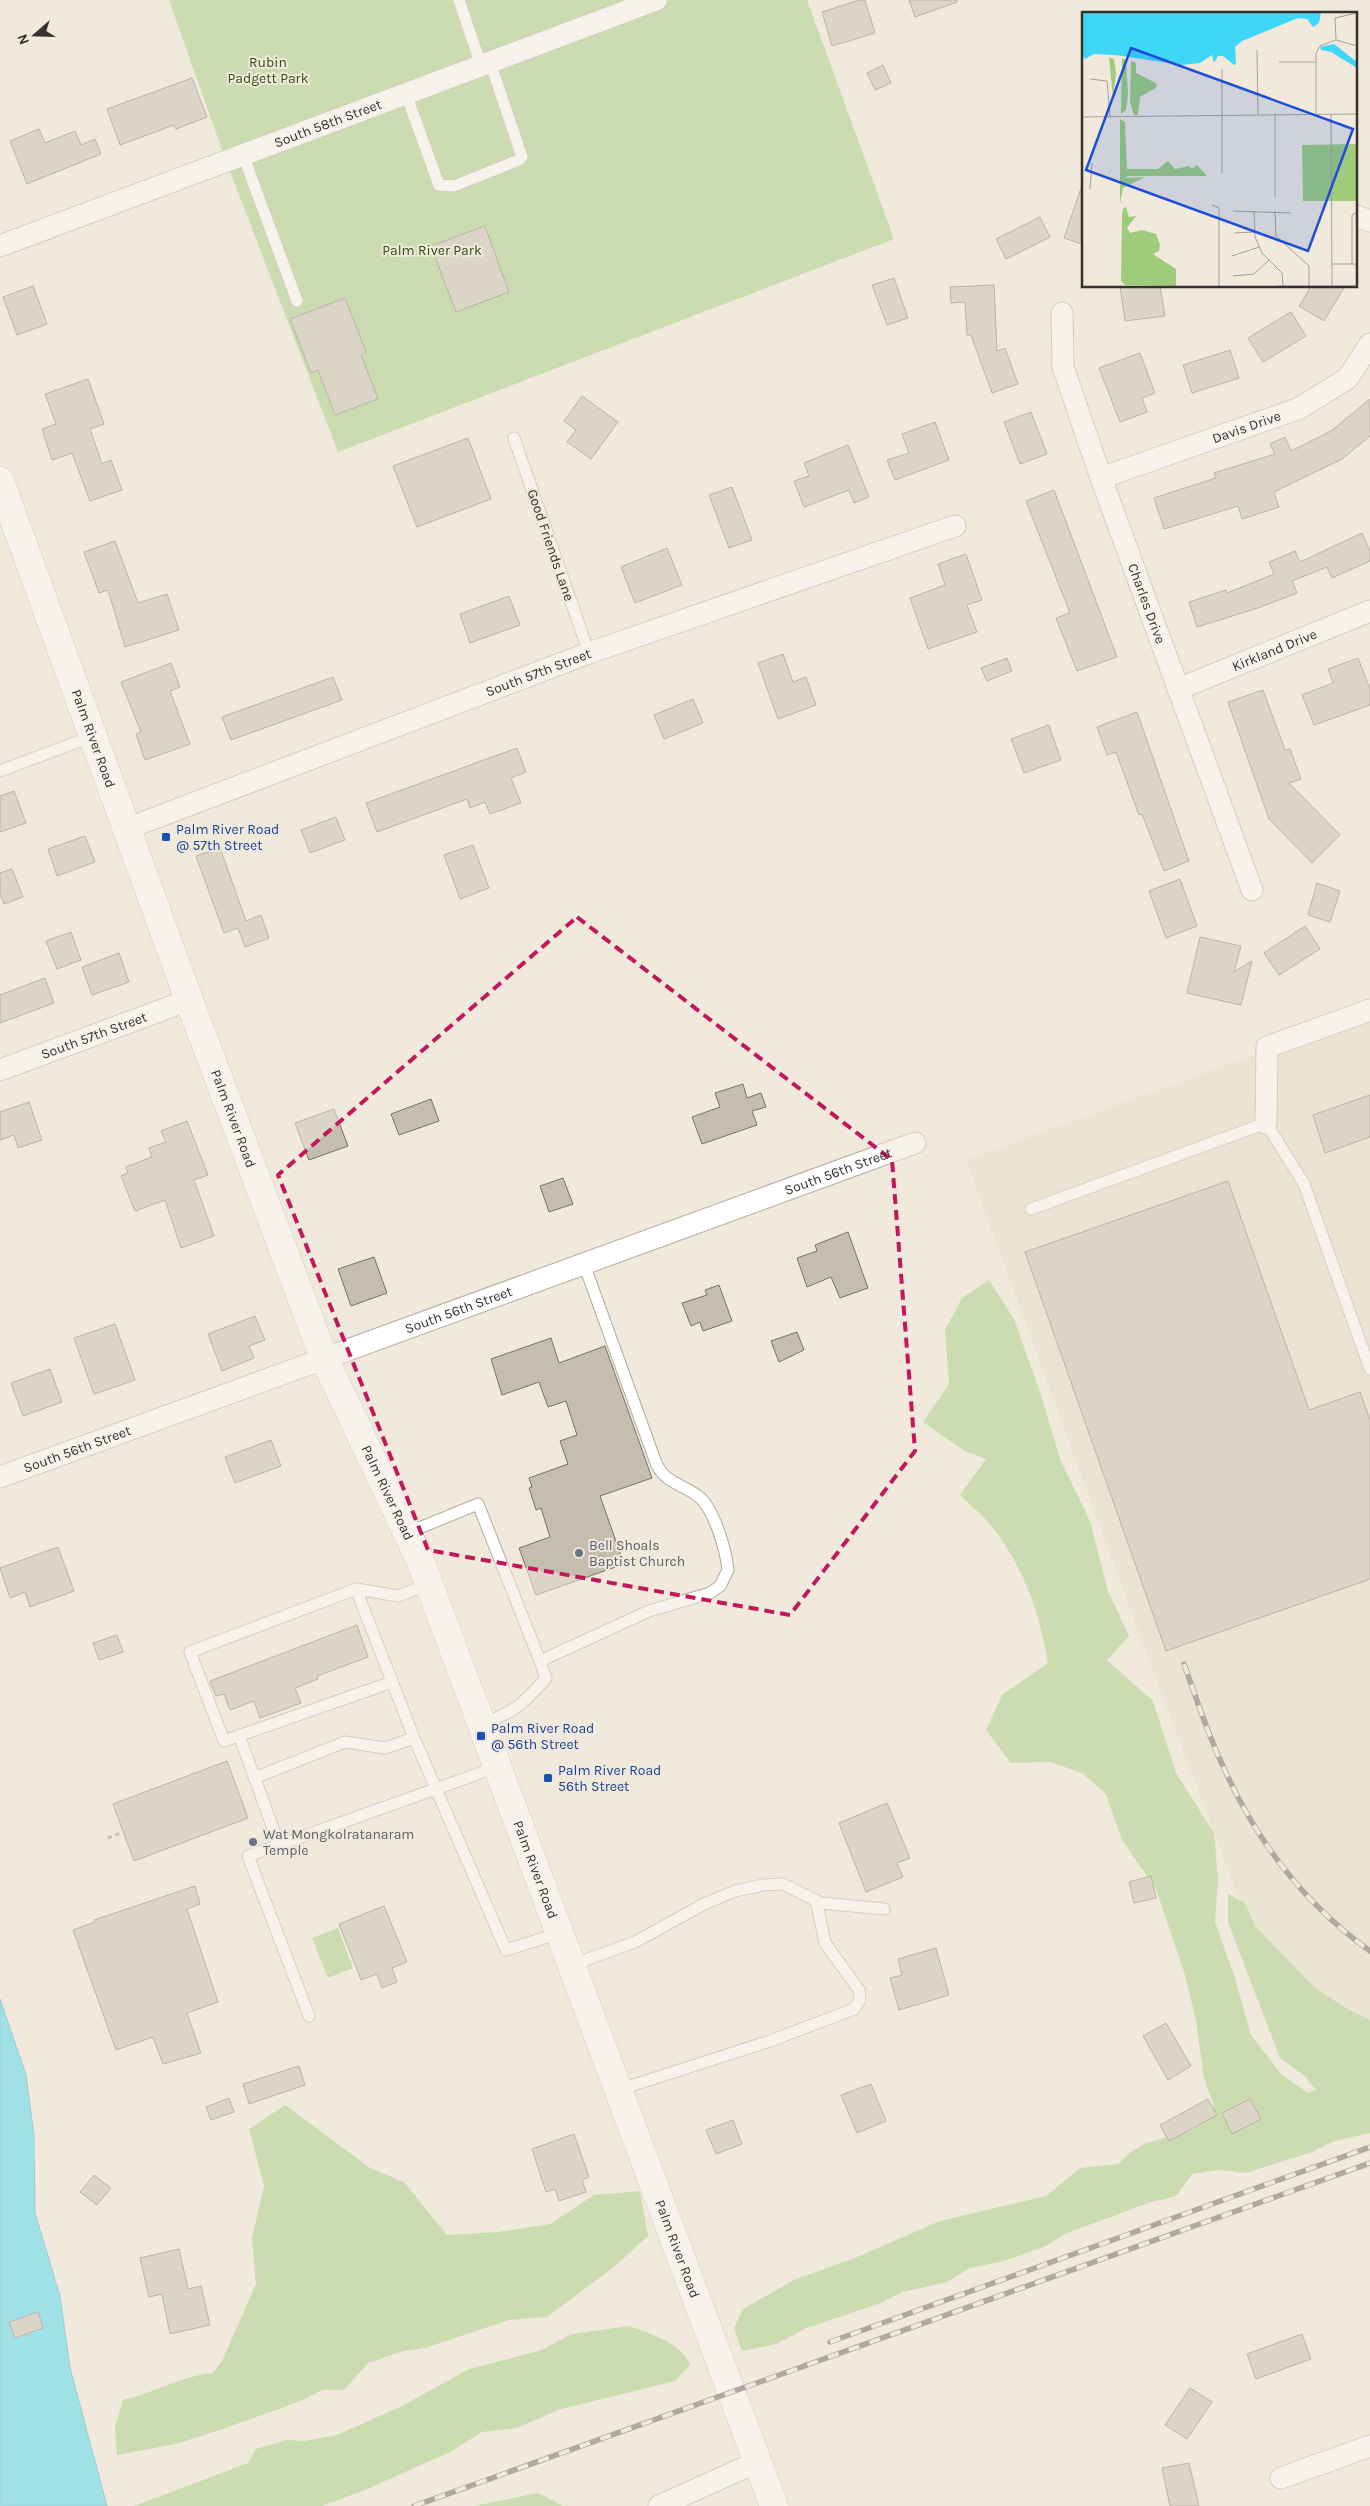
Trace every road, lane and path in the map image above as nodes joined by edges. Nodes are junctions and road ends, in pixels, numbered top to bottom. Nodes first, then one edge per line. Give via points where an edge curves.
1 (459, 0) edge
2 (656, 0) edge
3 (486, 64) junction
4 (406, 94) junction
5 (243, 155) junction
6 (1358, 217) edge
7 (1370, 221) edge
8 (0, 246) edge
9 (297, 302) dead end
10 (1062, 313) dead end
11 (1370, 344) edge
12 (514, 438) dead end
13 (1101, 478) junction
14 (0, 481) edge
15 (955, 526) dead end
16 (1370, 611) edge
17 (589, 653) junction
18 (1178, 689) junction
19 (93, 736) junction
20 (0, 771) edge
21 (126, 829) junction
22 (1252, 890) dead end
23 (189, 1000) junction
24 (1370, 1010) edge
25 (0, 1070) edge
26 (1266, 1123) junction
27 (915, 1143) dead end
28 (1031, 1209) dead end
29 (584, 1264) junction
30 (324, 1358) junction
31 (1370, 1369) edge
32 (0, 1477) edge
33 (407, 1533) junction
34 (429, 1584) junction
35 (356, 1589) junction
36 (540, 1661) junction
37 (392, 1682) junction
38 (482, 1724) junction
39 (239, 1736) junction
40 (414, 1738) junction
41 (497, 1766) junction
42 (254, 1778) junction
43 (437, 1788) junction
44 (123, 1832) dead end
45 (108, 1838) dead end
46 (279, 1845) junction
47 (816, 1900) junction
48 (884, 1909) dead end
49 (560, 1933) junction
50 (572, 1965) junction
51 (309, 2016) dead end
52 (618, 2090) junction
53 (1370, 2446) edge
54 (757, 2462) junction
55 (1281, 2478) dead end
56 (659, 2506) edge
57 (774, 2506) edge

1 - 3 lane
2 - 3 street, South 58th Street
3 - 4 street, South 58th Street
3 - 4 lane via 522,157 454,186 439,185
4 - 5 street, South 58th Street
5 - 8 street, South 58th Street
5 - 9 lane
6 - 7 street
10 - 13 street, Charles Drive via 1063,367
11 - 13 street, Davis Drive via 1348,378 1300,408
12 - 17 lane, Good Friends Lane
13 - 18 street, Charles Drive
14 - 19 street, Palm River Road
15 - 17 street, South 57th Street
16 - 18 street, Kirkland Drive
17 - 21 street, South 57th Street
18 - 22 street, Charles Drive
19 - 20 lane
19 - 21 street, Palm River Road
21 - 23 street, Palm River Road
23 - 25 street, South 57th Street
23 - 30 street, Palm River Road
24 - 26 street via 1267,1047
26 - 28 lane
26 - 31 lane via 1304,1184
27 - 29 street, South 56th Street
29 - 30 street, South 56th Street
29 - 36 lane via 660,1472 704,1502 722,1544 728,1570 724,1582 710,1593 649,1611
30 - 32 street, South 56th Street
30 - 33 street, Palm River Road
33 - 34 street, Palm River Road
33 - 36 lane via 478,1504
34 - 35 lane via 398,1596
34 - 38 street, Palm River Road
35 - 37 lane
35 - 39 lane via 190,1652 224,1741
36 - 38 lane via 546,1678 527,1701 506,1715
37 - 39 lane
37 - 40 lane
38 - 41 street, Palm River Road
39 - 42 lane
40 - 42 lane via 385,1748 344,1742
40 - 43 lane
41 - 43 lane
41 - 49 street, Palm River Road
42 - 46 lane
43 - 46 lane
43 - 49 lane via 506,1950
44 - 45 path
46 - 51 lane via 248,1856
47 - 48 lane
47 - 50 lane via 783,1884 735,1892 682,1914 635,1942
47 - 52 lane via 825,1942 859,1990 860,2000 854,2009 770,2041
49 - 50 street, Palm River Road
50 - 52 street, Palm River Road
52 - 54 street, Palm River Road
53 - 55 street
54 - 56 street
54 - 57 street, Palm River Road

